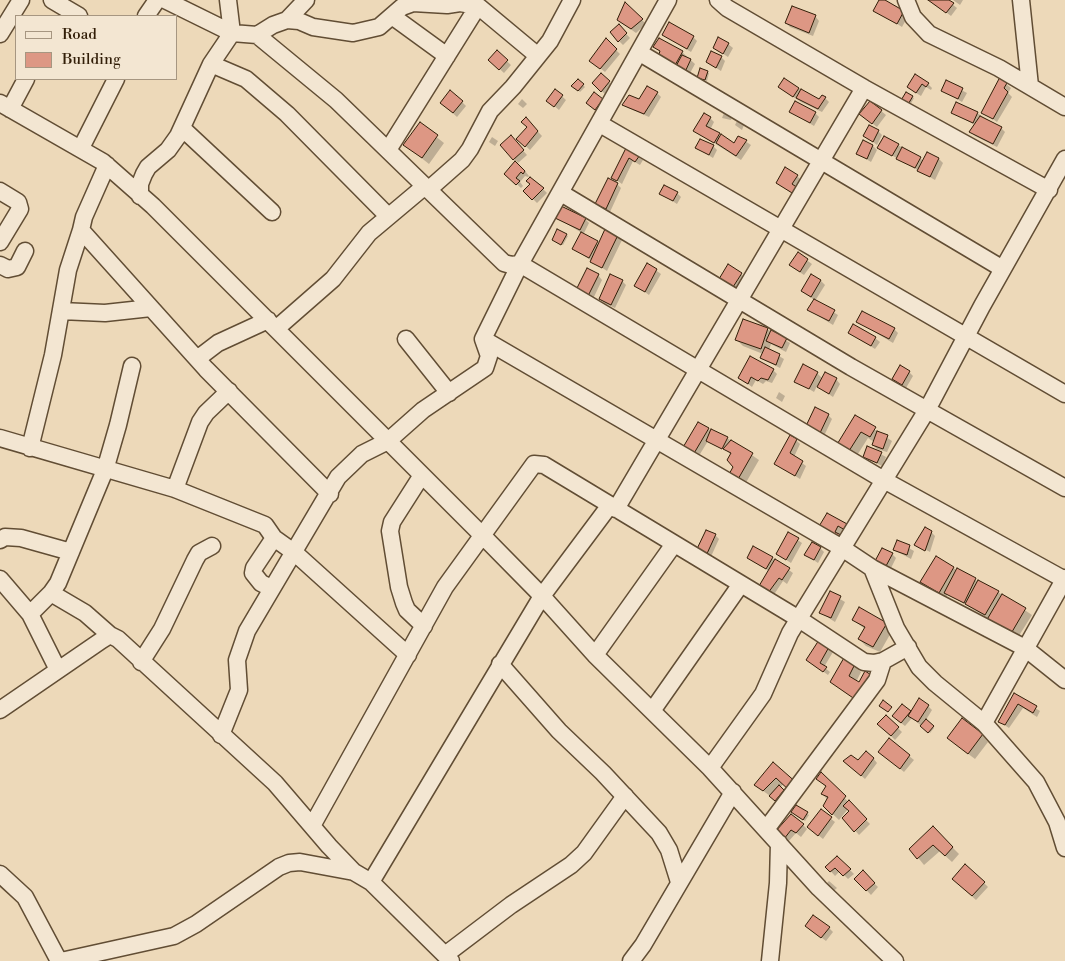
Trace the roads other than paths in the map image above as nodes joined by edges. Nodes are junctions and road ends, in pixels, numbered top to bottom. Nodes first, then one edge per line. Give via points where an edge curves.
1 (21, 0) edge
2 (52, 0) edge
3 (157, 0) edge
4 (166, 0) edge
5 (228, 0) edge
6 (306, 0) edge
7 (572, 0) edge
8 (668, 0) edge
9 (718, 0) edge
10 (906, 0) edge
11 (1021, 0) edge
12 (458, 2) edge
13 (478, 6) junction
14 (71, 14) edge
15 (147, 15) edge
16 (392, 16) junction
17 (287, 20) junction
18 (8, 29) edge
19 (232, 33) junction
20 (257, 35) junction
21 (640, 53) junction
22 (447, 56) junction
23 (538, 56) junction
24 (212, 64) junction
25 (25, 80) edge
26 (115, 80) edge
27 (1030, 86) junction
28 (864, 88) junction
29 (5, 106) edge
30 (1065, 107) edge
31 (600, 124) junction
32 (182, 128) junction
33 (80, 148) junction
34 (388, 150) junction
35 (1065, 159) edge
36 (822, 160) junction
37 (107, 165) junction
38 (427, 188) junction
39 (1049, 190) junction
40 (0, 191) edge
41 (561, 193) junction
42 (140, 196) junction
43 (272, 212) dead end
44 (388, 216) junction
45 (782, 229) junction
46 (81, 230) junction
47 (0, 242) edge
48 (25, 251) dead end
49 (520, 264) junction
50 (0, 265) edge
51 (1003, 269) junction
52 (740, 300) junction
53 (151, 308) junction
54 (61, 311) junction
55 (273, 324) junction
56 (966, 336) junction
57 (406, 339) dead end
58 (483, 339) junction
59 (197, 359) junction
60 (132, 366) dead end
61 (700, 370) junction
62 (229, 391) junction
63 (448, 393) junction
64 (1065, 394) edge
65 (926, 410) junction
66 (0, 438) edge
67 (658, 440) junction
68 (388, 441) junction
69 (30, 448) junction
70 (104, 470) junction
71 (422, 475) junction
72 (882, 479) junction
73 (1065, 488) edge
74 (175, 489) junction
75 (330, 494) junction
76 (613, 507) junction
77 (482, 535) junction
78 (274, 538) junction
79 (0, 540) edge
80 (674, 544) junction
81 (212, 546) dead end
82 (842, 548) junction
83 (70, 552) junction
84 (295, 553) junction
85 (872, 568) junction
86 (0, 579) edge
87 (1065, 579) edge
88 (741, 584) junction
89 (271, 588) junction
90 (51, 593) junction
91 (542, 596) junction
92 (30, 614) junction
93 (799, 619) junction
94 (424, 626) junction
95 (110, 635) junction
96 (908, 647) junction
97 (1025, 648) junction
98 (408, 655) junction
99 (595, 655) junction
100 (883, 661) junction
101 (142, 662) junction
102 (500, 664) junction
103 (58, 670) junction
104 (1065, 680) edge
105 (0, 710) edge
106 (652, 711) junction
107 (984, 723) junction
108 (221, 735) junction
109 (710, 768) junction
110 (733, 792) junction
111 (625, 796) junction
112 (312, 826) junction
113 (767, 828) junction
114 (780, 843) junction
115 (1065, 848) edge
116 (354, 872) junction
117 (2, 880) edge
118 (370, 882) junction
119 (679, 882) junction
120 (118, 955) edge
121 (448, 958) edge
122 (60, 961) edge
123 (631, 961) edge
124 (770, 961) edge
125 (895, 961) edge

1 - 18 street
2 - 14 street
3 - 15 street
4 - 19 street
5 - 19 street
6 - 17 street
7 - 23 street via 557,32
8 - 21 street
9 - 28 street
10 - 27 street via 913,18 929,34
11 - 27 street
12 - 13 street
12 - 16 street via 447,5 413,3
13 - 22 street
13 - 23 street
16 - 17 street via 379,27 353,33
16 - 22 street
17 - 20 street
19 - 20 street
19 - 24 street
20 - 34 street via 336,100
21 - 31 street
21 - 36 street
22 - 34 street
23 - 38 street via 490,111 462,160
24 - 32 street
24 - 44 street via 246,79 287,114
25 - 29 street
26 - 33 street
27 - 30 street
28 - 36 street
28 - 39 street
29 - 33 street
31 - 41 street
31 - 45 street
32 - 42 street via 168,150 148,167 140,184
32 - 43 street
33 - 37 street
34 - 38 street
35 - 39 street
36 - 45 street
36 - 51 street
37 - 42 street
37 - 46 street
38 - 44 street
38 - 49 street via 504,263
39 - 51 street
40 - 47 street via 18,202 20,209
41 - 49 street
41 - 52 street
42 - 55 street
44 - 55 street via 369,233 333,279
45 - 52 street
45 - 56 street
46 - 53 street
46 - 54 street via 68,270
48 - 50 street via 18,266 8,269
49 - 58 street
49 - 61 street
51 - 56 street
52 - 61 street
52 - 65 street
53 - 54 street via 105,313
53 - 59 street
54 - 69 street
55 - 59 street via 218,343
55 - 68 street
56 - 64 street
56 - 65 street
57 - 63 street
58 - 63 street via 489,356 485,368
58 - 67 street
59 - 62 street
60 - 70 street
61 - 67 street
61 - 72 street
62 - 74 street via 200,422
62 - 75 street
63 - 68 street
65 - 72 street
65 - 73 street
66 - 69 street
67 - 76 street
67 - 82 street
68 - 71 street
68 - 75 street via 362,454 338,477
69 - 70 street
70 - 74 street
70 - 83 street
71 - 77 street
71 - 94 street via 392,522 390,531 404,603
72 - 82 street
72 - 87 street
74 - 78 street via 265,525
75 - 84 street
76 - 77 street via 538,463 530,466
76 - 80 street
76 - 91 street
77 - 91 street
77 - 94 street
78 - 84 street
78 - 89 street via 253,573
79 - 83 street via 5,537 21,538
80 - 88 street
80 - 99 street
81 - 101 street via 199,553
82 - 85 street
82 - 93 street
83 - 90 street
84 - 89 street
84 - 98 street
85 - 96 street via 896,628
85 - 97 street
86 - 92 street
87 - 97 street
88 - 93 street
88 - 106 street
89 - 108 street via 239,651 239,690
90 - 92 street
90 - 95 street via 85,613
91 - 99 street
91 - 102 street
92 - 103 street
93 - 100 street via 864,662 874,664
93 - 109 street via 781,649 763,694
94 - 98 street
95 - 101 street
95 - 103 street
96 - 100 street
96 - 107 street via 919,667
97 - 104 street
97 - 107 street
98 - 112 street
99 - 106 street
100 - 113 street via 877,680
101 - 108 street
102 - 111 street via 560,731
102 - 118 street
103 - 105 street
106 - 109 street
107 - 115 street via 1036,782 1057,822
108 - 112 street via 275,783
109 - 110 street
110 - 113 street
110 - 119 street
111 - 119 street via 665,840
111 - 121 street via 584,853 571,865 511,905
112 - 116 street
113 - 114 street
114 - 124 street
114 - 125 street via 819,888
116 - 118 street
116 - 120 street via 289,863 174,936
117 - 122 street via 25,896
118 - 121 street
119 - 123 street
120 - 122 street

